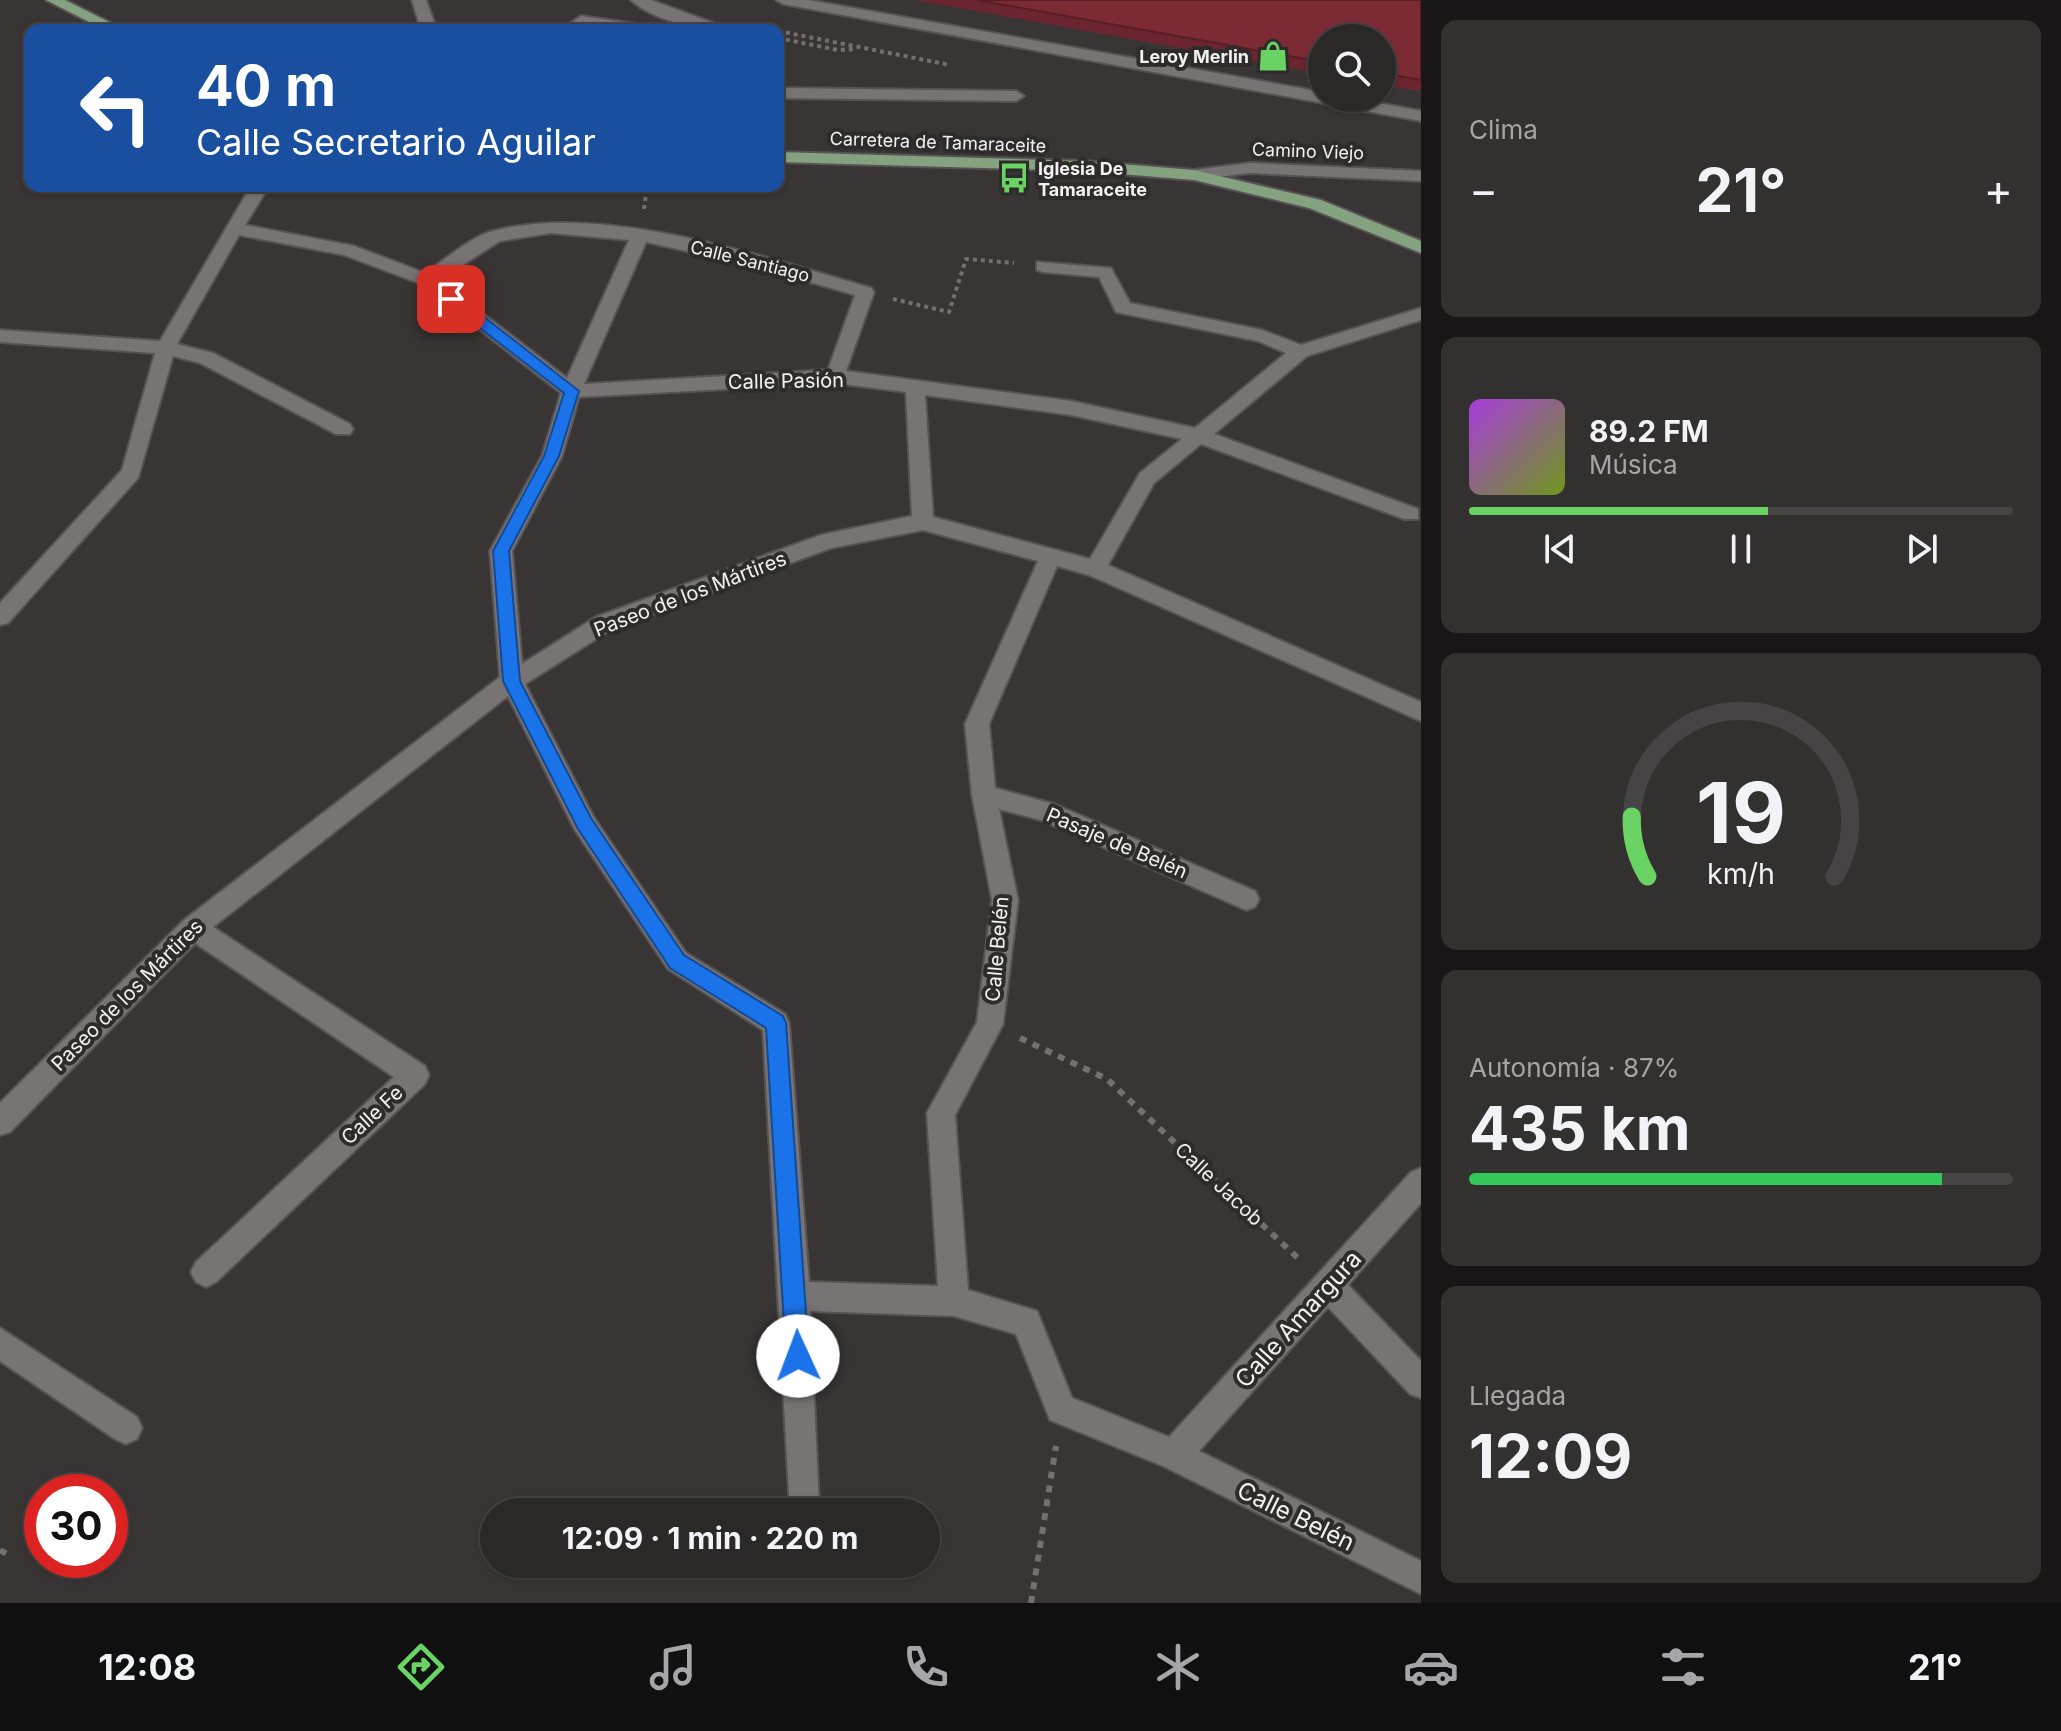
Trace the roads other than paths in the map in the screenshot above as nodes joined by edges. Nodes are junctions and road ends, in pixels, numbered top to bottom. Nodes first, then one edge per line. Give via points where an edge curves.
1 (53, 0) edge
2 (419, 0) edge
3 (638, 0) edge
4 (783, 0) edge
5 (104, 24) edge
6 (427, 24) edge
7 (577, 24) edge
8 (602, 24) edge
9 (703, 24) edge
10 (784, 93) edge
11 (1308, 95) edge
12 (1016, 96) dead end
13 (1396, 111) edge
14 (1421, 116) edge
15 (784, 157) edge
16 (1194, 175) junction
17 (1421, 176) edge
18 (257, 192) edge
19 (237, 229) junction
20 (640, 235) junction
21 (1421, 247) edge
22 (1043, 266) road end
23 (427, 280) junction
24 (1421, 314) edge
25 (0, 336) edge
26 (166, 348) junction
27 (1300, 352) junction
28 (835, 376) junction
29 (915, 389) junction
30 (571, 391) junction
31 (343, 429) dead end
32 (1197, 435) junction
33 (1411, 514) dead end
34 (923, 522) junction
35 (1052, 554) junction
36 (1095, 568) junction
37 (0, 617) edge
38 (512, 681) junction
39 (1421, 712) edge
40 (984, 795) junction
41 (1246, 899) dead end
42 (193, 928) junction
43 (0, 1122) edge
44 (1421, 1182) edge
45 (206, 1272) dead end
46 (1328, 1286) junction
47 (795, 1296) junction
48 (954, 1301) junction
49 (0, 1343) edge
50 (1421, 1383) edge
51 (126, 1428) dead end
52 (1174, 1455) junction
53 (803, 1498) edge
54 (1421, 1578) edge

1 - 5 main road
2 - 6 street
3 - 9 street
4 - 11 street
7 - 8 street
10 - 12 street
13 - 14 street
15 - 16 main road, Carretera de Tamaraceite via 1084,166
16 - 17 street, Camino Viejo via 1250,168
16 - 21 main road, Carretera de Tamaraceite via 1315,204
18 - 19 street
19 - 23 street via 348,250
19 - 26 street
20 - 23 street, Calle Santiago via 551,228 495,236
20 - 28 street, Calle Santiago via 865,292
20 - 30 street
22 - 27 street via 1105,272 1123,308 1262,336
23 - 30 street
24 - 27 street
25 - 26 street
26 - 31 street via 206,358
26 - 37 street via 131,473
27 - 32 street
28 - 29 street, Calle Pasión
28 - 30 street, Calle Pasión
29 - 32 street, Calle Pasión via 1071,408
29 - 34 street
30 - 38 street via 552,456 501,551
32 - 33 street, Calle Pasión
32 - 36 street via 1147,478
34 - 35 street, Paseo de los Mártires
34 - 38 street, Paseo de los Mártires via 828,541 604,623
35 - 36 street, Paseo de los Mártires
35 - 40 street, Calle Belén via 977,724
36 - 39 street, Paseo de los Mártires
38 - 42 street, Paseo de los Mártires
38 - 47 street via 584,823 677,961 776,1023
40 - 41 street, Pasaje de Belén via 1045,811
40 - 48 street, Calle Belén via 1005,900 990,1024 941,1113
42 - 43 street, Paseo de los Mártires
42 - 45 street, Calle Fe via 415,1075
44 - 46 street, Calle Amargura
46 - 50 street
46 - 52 street, Calle Amargura
47 - 48 street
47 - 53 street
48 - 52 street, Calle Belén via 1026,1322 1061,1409
49 - 51 street
52 - 54 street, Calle Belén

